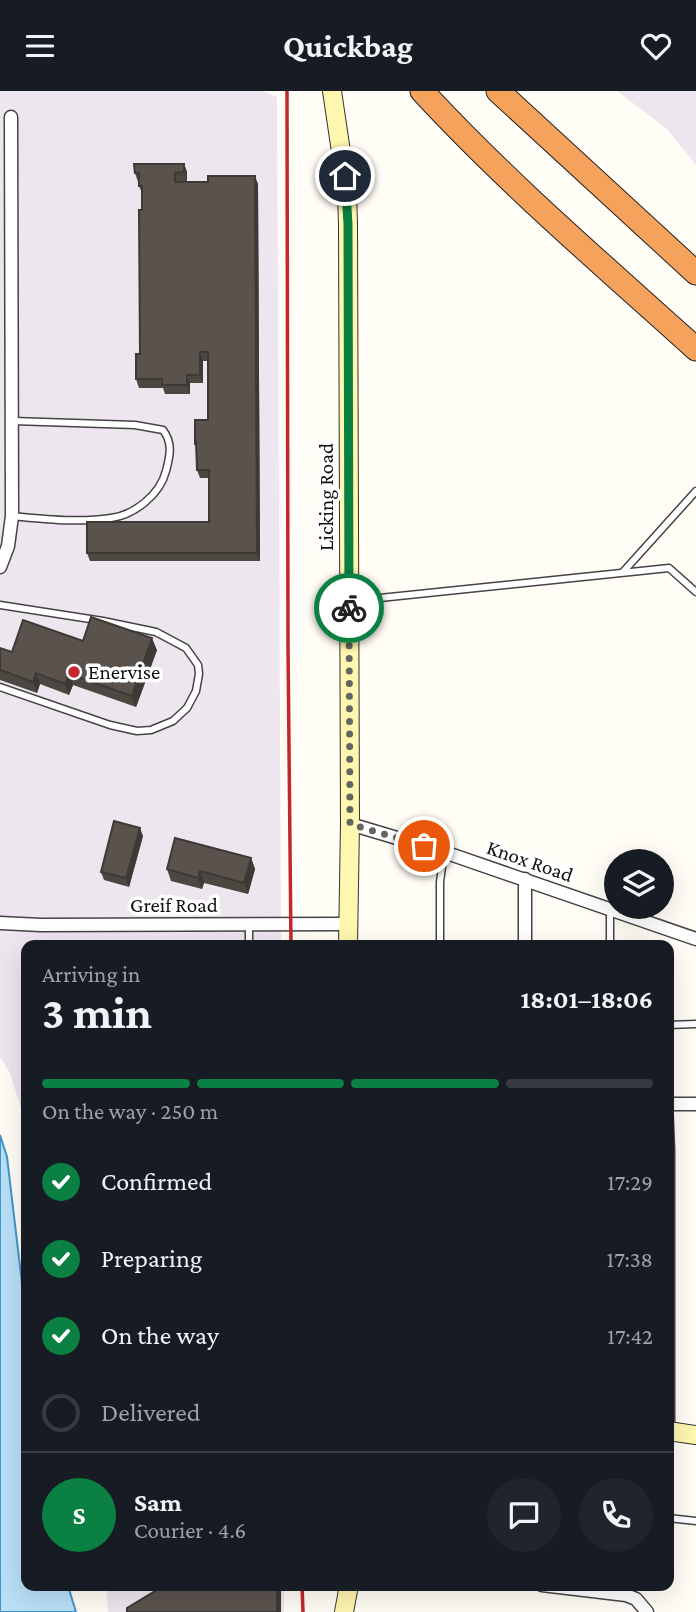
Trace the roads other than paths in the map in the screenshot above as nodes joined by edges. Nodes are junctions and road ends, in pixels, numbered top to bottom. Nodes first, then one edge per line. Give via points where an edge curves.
1 (332, 91) edge
2 (422, 91) edge
3 (498, 91) edge
4 (11, 117) dead end
5 (696, 273) edge
6 (696, 349) edge
7 (13, 421) junction
8 (696, 491) edge
9 (12, 516) junction
10 (0, 567) edge
11 (623, 572) junction
12 (696, 592) edge
13 (349, 601) junction
14 (0, 605) edge
15 (0, 687) edge
16 (350, 824) junction
17 (444, 852) junction
18 (525, 880) junction
19 (604, 907) edge
20 (610, 919) edge
21 (639, 919) edge
22 (0, 923) edge
23 (249, 924) junction
24 (348, 924) junction
25 (696, 939) edge
26 (249, 940) edge
27 (348, 940) edge
28 (440, 940) edge
29 (525, 940) edge
30 (610, 940) edge
31 (696, 1024) edge
32 (674, 1025) edge
33 (674, 1104) edge
34 (696, 1104) edge
35 (674, 1432) edge
36 (696, 1435) edge
37 (674, 1519) edge
38 (696, 1521) edge
39 (348, 1591) edge
40 (592, 1591) edge
41 (344, 1612) edge
42 (647, 1612) edge

1 - 13 street, Licking Road via 347,192
2 - 6 highway via 532,201
3 - 5 highway
4 - 7 street
7 - 9 street
7 - 9 lane via 153,427 168,437 170,458 157,491 129,513 73,520
8 - 11 lane
9 - 10 street
11 - 12 lane via 669,568
11 - 13 lane
13 - 16 street, Licking Road
14 - 15 lane via 156,632 186,648 199,674 187,708 173,721 137,731
16 - 17 street, Knox Road
16 - 24 street, Licking Road
17 - 18 street, Knox Road
17 - 28 lane
18 - 19 street, Knox Road
18 - 29 street
20 - 30 lane
21 - 25 street, Knox Road
22 - 23 street, Greif Road
23 - 24 street, Greif Road
23 - 26 lane
24 - 27 street, Licking Road
31 - 32 lane
33 - 34 street
35 - 36 street
37 - 38 lane
39 - 41 street
40 - 42 street via 626,1595

